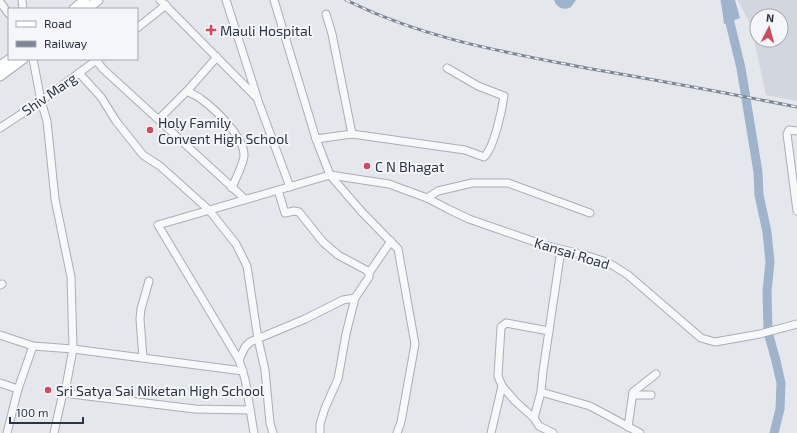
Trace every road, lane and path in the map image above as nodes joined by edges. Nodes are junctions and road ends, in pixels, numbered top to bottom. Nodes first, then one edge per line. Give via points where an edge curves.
1 (85, 0) edge
2 (98, 0) edge
3 (160, 0) edge
4 (226, 0) edge
5 (274, 0) edge
6 (0, 2) edge
7 (166, 5) junction
8 (75, 8) edge
9 (88, 8) edge
10 (8, 13) edge
11 (326, 14) dead end
12 (138, 27) edge
13 (217, 57) junction
14 (9, 60) edge
15 (22, 60) edge
16 (33, 60) edge
17 (97, 60) edge
18 (0, 66) edge
19 (447, 68) dead end
20 (79, 73) junction
21 (0, 76) edge
22 (188, 91) junction
23 (257, 98) junction
24 (41, 101) junction
25 (159, 119) junction
26 (0, 128) edge
27 (797, 131) edge
28 (352, 134) junction
29 (316, 139) junction
30 (794, 171) edge
31 (330, 175) junction
32 (290, 187) junction
33 (232, 188) junction
34 (278, 190) junction
35 (427, 198) junction
36 (245, 199) junction
37 (209, 210) junction
38 (797, 211) edge
39 (590, 213) dead end
40 (391, 241) junction
41 (561, 250) junction
42 (369, 273) junction
43 (149, 281) dead end
44 (355, 298) junction
45 (797, 324) edge
46 (549, 331) junction
47 (0, 335) edge
48 (258, 339) junction
49 (33, 346) junction
50 (73, 349) junction
51 (143, 358) junction
52 (239, 360) junction
53 (243, 371) junction
54 (656, 374) dead end
55 (0, 383) edge
56 (502, 386) junction
57 (18, 389) junction
58 (65, 392) junction
59 (541, 392) junction
60 (633, 395) junction
61 (651, 395) dead end
62 (250, 410) junction
63 (534, 418) junction
64 (628, 427) junction
65 (8, 433) edge
66 (56, 433) edge
67 (254, 433) edge
68 (273, 433) edge
69 (320, 433) edge
70 (397, 433) edge
71 (491, 433) edge
72 (553, 433) edge
73 (640, 433) edge

1 - 8 main road
2 - 9 main road
3 - 7 street
4 - 23 street
5 - 29 street
6 - 10 street
7 - 12 street
7 - 13 street
11 - 28 street
13 - 22 street
13 - 23 street
14 - 18 main road
15 - 21 main road
16 - 24 street
17 - 20 street, Shiv Marg
17 - 25 street via 103,69
19 - 28 street via 478,86 504,96 492,143 484,157 465,150
20 - 24 street, Shiv Marg
20 - 37 street via 101,97 143,155 160,166
22 - 25 street
22 - 33 street via 201,98 222,118 241,144 244,156
23 - 32 street
24 - 26 street, Shiv Marg
24 - 50 street via 47,121 55,199 71,277
25 - 33 street
27 - 30 street via 789,130 787,134
28 - 29 street
29 - 31 street
30 - 38 street
31 - 32 street
31 - 35 street, Kansai Road via 389,184
31 - 40 street
32 - 34 street
33 - 36 street
34 - 36 street
34 - 42 street via 285,212 299,212 323,242 338,255
35 - 39 street via 438,191 472,183 508,184
35 - 41 street, Kansai Road via 469,219
36 - 37 street
37 - 48 street via 236,244 247,266
37 - 52 street via 158,225
40 - 42 street
40 - 70 street via 398,249 415,344
41 - 45 street, Kansai Road via 609,263 628,275 701,338 715,342
41 - 46 street
42 - 44 street
43 - 51 street via 140,319
44 - 48 street via 343,300
44 - 69 street via 338,379 325,408
46 - 56 street via 506,323 501,327 498,376
46 - 59 street
47 - 49 street
48 - 52 street via 245,347
48 - 68 street via 265,370
49 - 50 street
49 - 57 street
50 - 51 street
50 - 58 street
51 - 53 street
52 - 53 street
53 - 62 street
54 - 60 street via 636,389
55 - 57 street
56 - 63 street
56 - 71 street
57 - 65 street
58 - 62 street via 195,409
58 - 66 street
59 - 63 street
59 - 64 street via 590,406
60 - 61 street
60 - 64 street
62 - 67 street
63 - 72 street via 539,426
64 - 73 street

